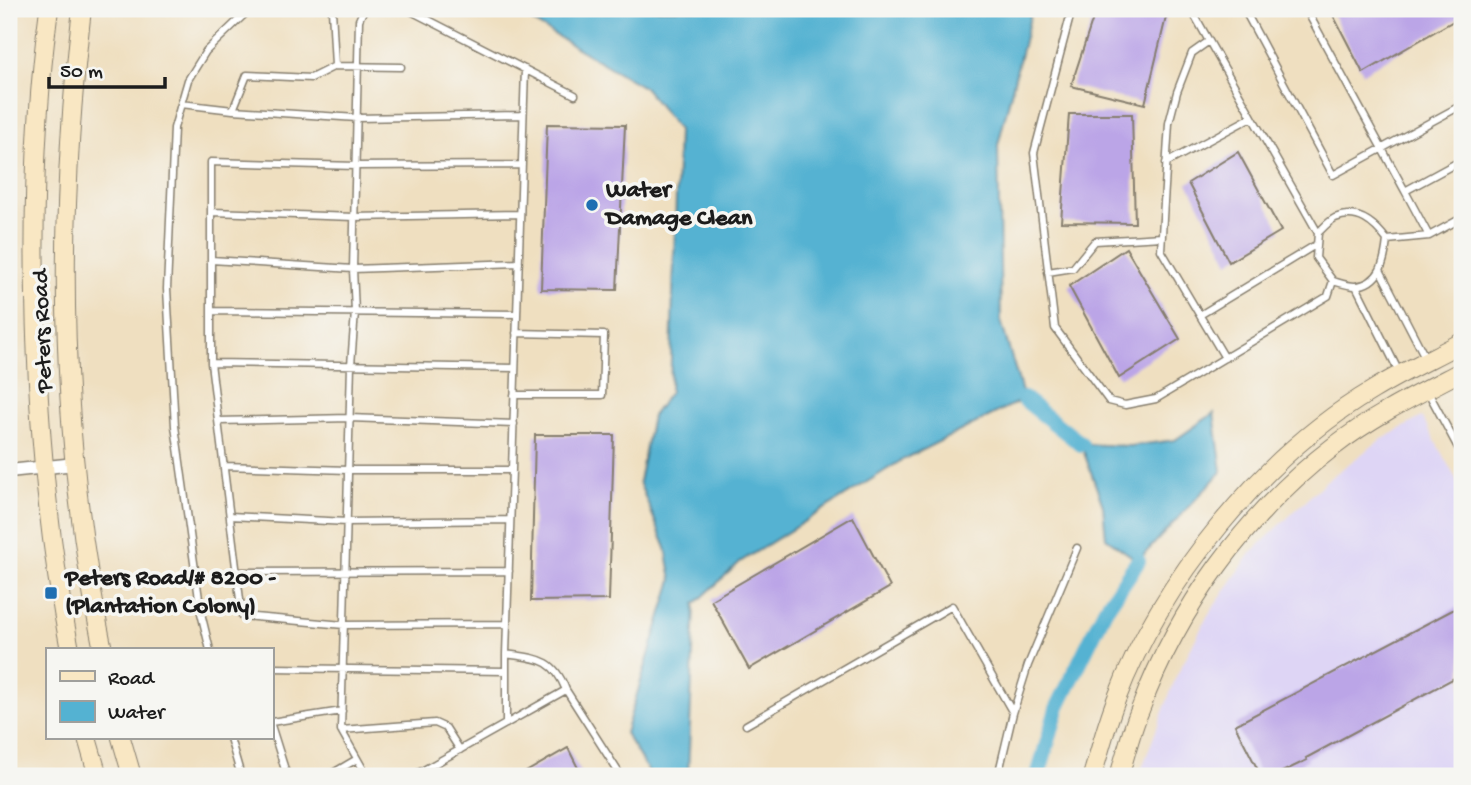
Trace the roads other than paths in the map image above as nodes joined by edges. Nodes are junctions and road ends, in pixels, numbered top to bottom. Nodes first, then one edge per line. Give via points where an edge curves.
1 (49, 9) edge
2 (82, 9) edge
3 (250, 9) edge
4 (332, 9) edge
5 (364, 9) edge
6 (407, 9) edge
7 (1072, 9) edge
8 (1191, 9) edge
9 (1244, 9) edge
10 (1306, 9) edge
11 (1209, 41) junction
12 (335, 66) junction
13 (401, 67) dead end
14 (358, 68) junction
15 (525, 69) junction
16 (575, 95) dead end
17 (181, 104) junction
18 (1462, 105) edge
19 (233, 110) junction
20 (523, 115) junction
21 (1252, 117) junction
22 (357, 118) junction
23 (1380, 149) junction
24 (1462, 160) edge
25 (1166, 163) junction
26 (522, 165) junction
27 (356, 166) junction
28 (1405, 191) junction
29 (212, 212) junction
30 (520, 214) junction
31 (354, 217) junction
32 (1462, 218) edge
33 (1318, 233) junction
34 (1429, 236) junction
35 (1162, 237) junction
36 (1387, 240) junction
37 (1317, 244) junction
38 (211, 260) junction
39 (519, 263) junction
40 (353, 269) junction
41 (1380, 270) junction
42 (1048, 272) junction
43 (1333, 281) junction
44 (1356, 286) junction
45 (212, 311) junction
46 (355, 312) junction
47 (517, 314) junction
48 (1200, 315) junction
49 (516, 333) junction
50 (1458, 344) edge
51 (1225, 358) junction
52 (1427, 361) junction
53 (211, 363) junction
54 (351, 365) junction
55 (515, 368) junction
56 (1462, 371) edge
57 (1401, 375) junction
58 (1426, 390) junction
59 (514, 395) junction
60 (1397, 405) junction
61 (349, 418) junction
62 (219, 421) junction
63 (514, 424) junction
64 (1462, 455) edge
65 (75, 464) junction
66 (224, 466) junction
67 (42, 467) junction
68 (348, 470) junction
69 (512, 470) junction
70 (9, 471) edge
71 (230, 516) junction
72 (510, 520) junction
73 (347, 522) junction
74 (1077, 548) dead end
75 (346, 571) junction
76 (509, 571) junction
77 (237, 572) junction
78 (507, 624) junction
79 (344, 625) junction
80 (70, 648) edge
81 (103, 648) edge
82 (210, 648) edge
83 (506, 654) junction
84 (273, 668) edge
85 (343, 669) junction
86 (506, 671) junction
87 (566, 690) junction
88 (342, 711) junction
89 (1013, 713) junction
90 (273, 723) edge
91 (506, 724) junction
92 (746, 724) dead end
93 (273, 729) edge
94 (341, 730) junction
95 (88, 740) edge
96 (122, 740) edge
97 (231, 740) edge
98 (460, 750) junction
99 (357, 759) junction
100 (98, 776) edge
101 (132, 776) edge
102 (241, 776) edge
103 (288, 776) edge
104 (328, 776) edge
105 (367, 776) edge
106 (413, 776) edge
107 (621, 776) edge
108 (998, 776) edge
109 (1092, 776) edge
110 (1119, 776) edge

1 - 67 main road, Peters Road via 40,75 34,229
2 - 65 main road, Peters Road via 65,223
3 - 17 lane via 206,51 188,80
4 - 12 lane
5 - 14 lane via 359,20
6 - 15 lane
7 - 42 lane via 1034,153
8 - 11 lane
9 - 23 lane via 1333,175
10 - 23 lane
11 - 21 lane
11 - 25 lane via 1192,53 1177,92
12 - 14 lane
12 - 19 lane via 311,78 247,75
13 - 14 lane
14 - 22 lane
15 - 16 lane
15 - 20 lane
17 - 19 lane
17 - 82 lane via 174,128 167,289 175,426
18 - 23 lane
19 - 22 lane
20 - 22 lane
20 - 26 lane
21 - 25 lane
21 - 33 lane
22 - 27 lane
23 - 28 lane
24 - 28 lane
25 - 35 lane
26 - 27 lane
26 - 30 lane
27 - 29 lane via 211,162
27 - 31 lane
28 - 34 lane
29 - 31 lane
29 - 38 lane
30 - 31 lane
30 - 39 lane
31 - 40 lane
32 - 34 lane
33 - 36 lane via 1335,218 1357,216 1374,223
33 - 37 lane
34 - 36 lane
35 - 42 lane via 1095,241 1073,268
35 - 48 lane via 1161,250
36 - 41 lane
37 - 43 lane via 1316,258
37 - 48 lane
38 - 40 lane
38 - 45 lane
39 - 40 lane
39 - 47 lane
40 - 46 lane
41 - 44 lane via 1376,277
41 - 52 lane
42 - 51 lane via 1055,328 1109,401 1125,405 1156,399
43 - 44 lane
43 - 51 lane via 1328,296
44 - 57 lane
45 - 46 lane
45 - 53 lane
46 - 47 lane
46 - 54 lane
47 - 49 lane
48 - 51 lane
49 - 55 lane
49 - 59 lane via 604,335 603,371 602,395
50 - 52 main road
50 - 58 main road
52 - 57 main road
52 - 60 main road
53 - 54 lane
53 - 62 lane
54 - 55 lane
54 - 61 lane
55 - 59 lane
56 - 58 main road
57 - 109 main road via 1326,423 1274,467 1210,537 1146,634 1116,700
58 - 60 main road
58 - 64 lane
59 - 63 lane
60 - 110 main road via 1293,480 1232,545 1177,630 1140,709
61 - 62 lane
61 - 63 lane
61 - 68 lane
62 - 66 lane
63 - 69 lane
65 - 67 street
65 - 81 main road, Peters Road
66 - 68 lane
66 - 71 lane
67 - 70 street
67 - 80 main road, Peters Road
68 - 69 lane
68 - 73 lane
69 - 72 lane
71 - 73 lane
71 - 77 lane
72 - 73 lane
72 - 76 lane
73 - 75 lane
74 - 89 lane
75 - 76 lane
75 - 77 lane
75 - 79 lane
76 - 78 lane
77 - 79 lane via 243,616
78 - 79 lane
78 - 83 lane
79 - 85 lane
83 - 86 lane
83 - 87 lane via 539,659 559,673
84 - 85 lane
85 - 86 lane
85 - 88 lane
86 - 91 lane
87 - 91 lane
87 - 107 lane
88 - 90 lane
88 - 94 lane
89 - 92 lane via 952,606
89 - 108 lane
91 - 98 lane
93 - 103 lane
94 - 98 lane via 435,723 446,728
94 - 99 lane
95 - 100 main road
96 - 101 main road
97 - 102 lane
98 - 106 lane
99 - 104 lane
99 - 105 lane

